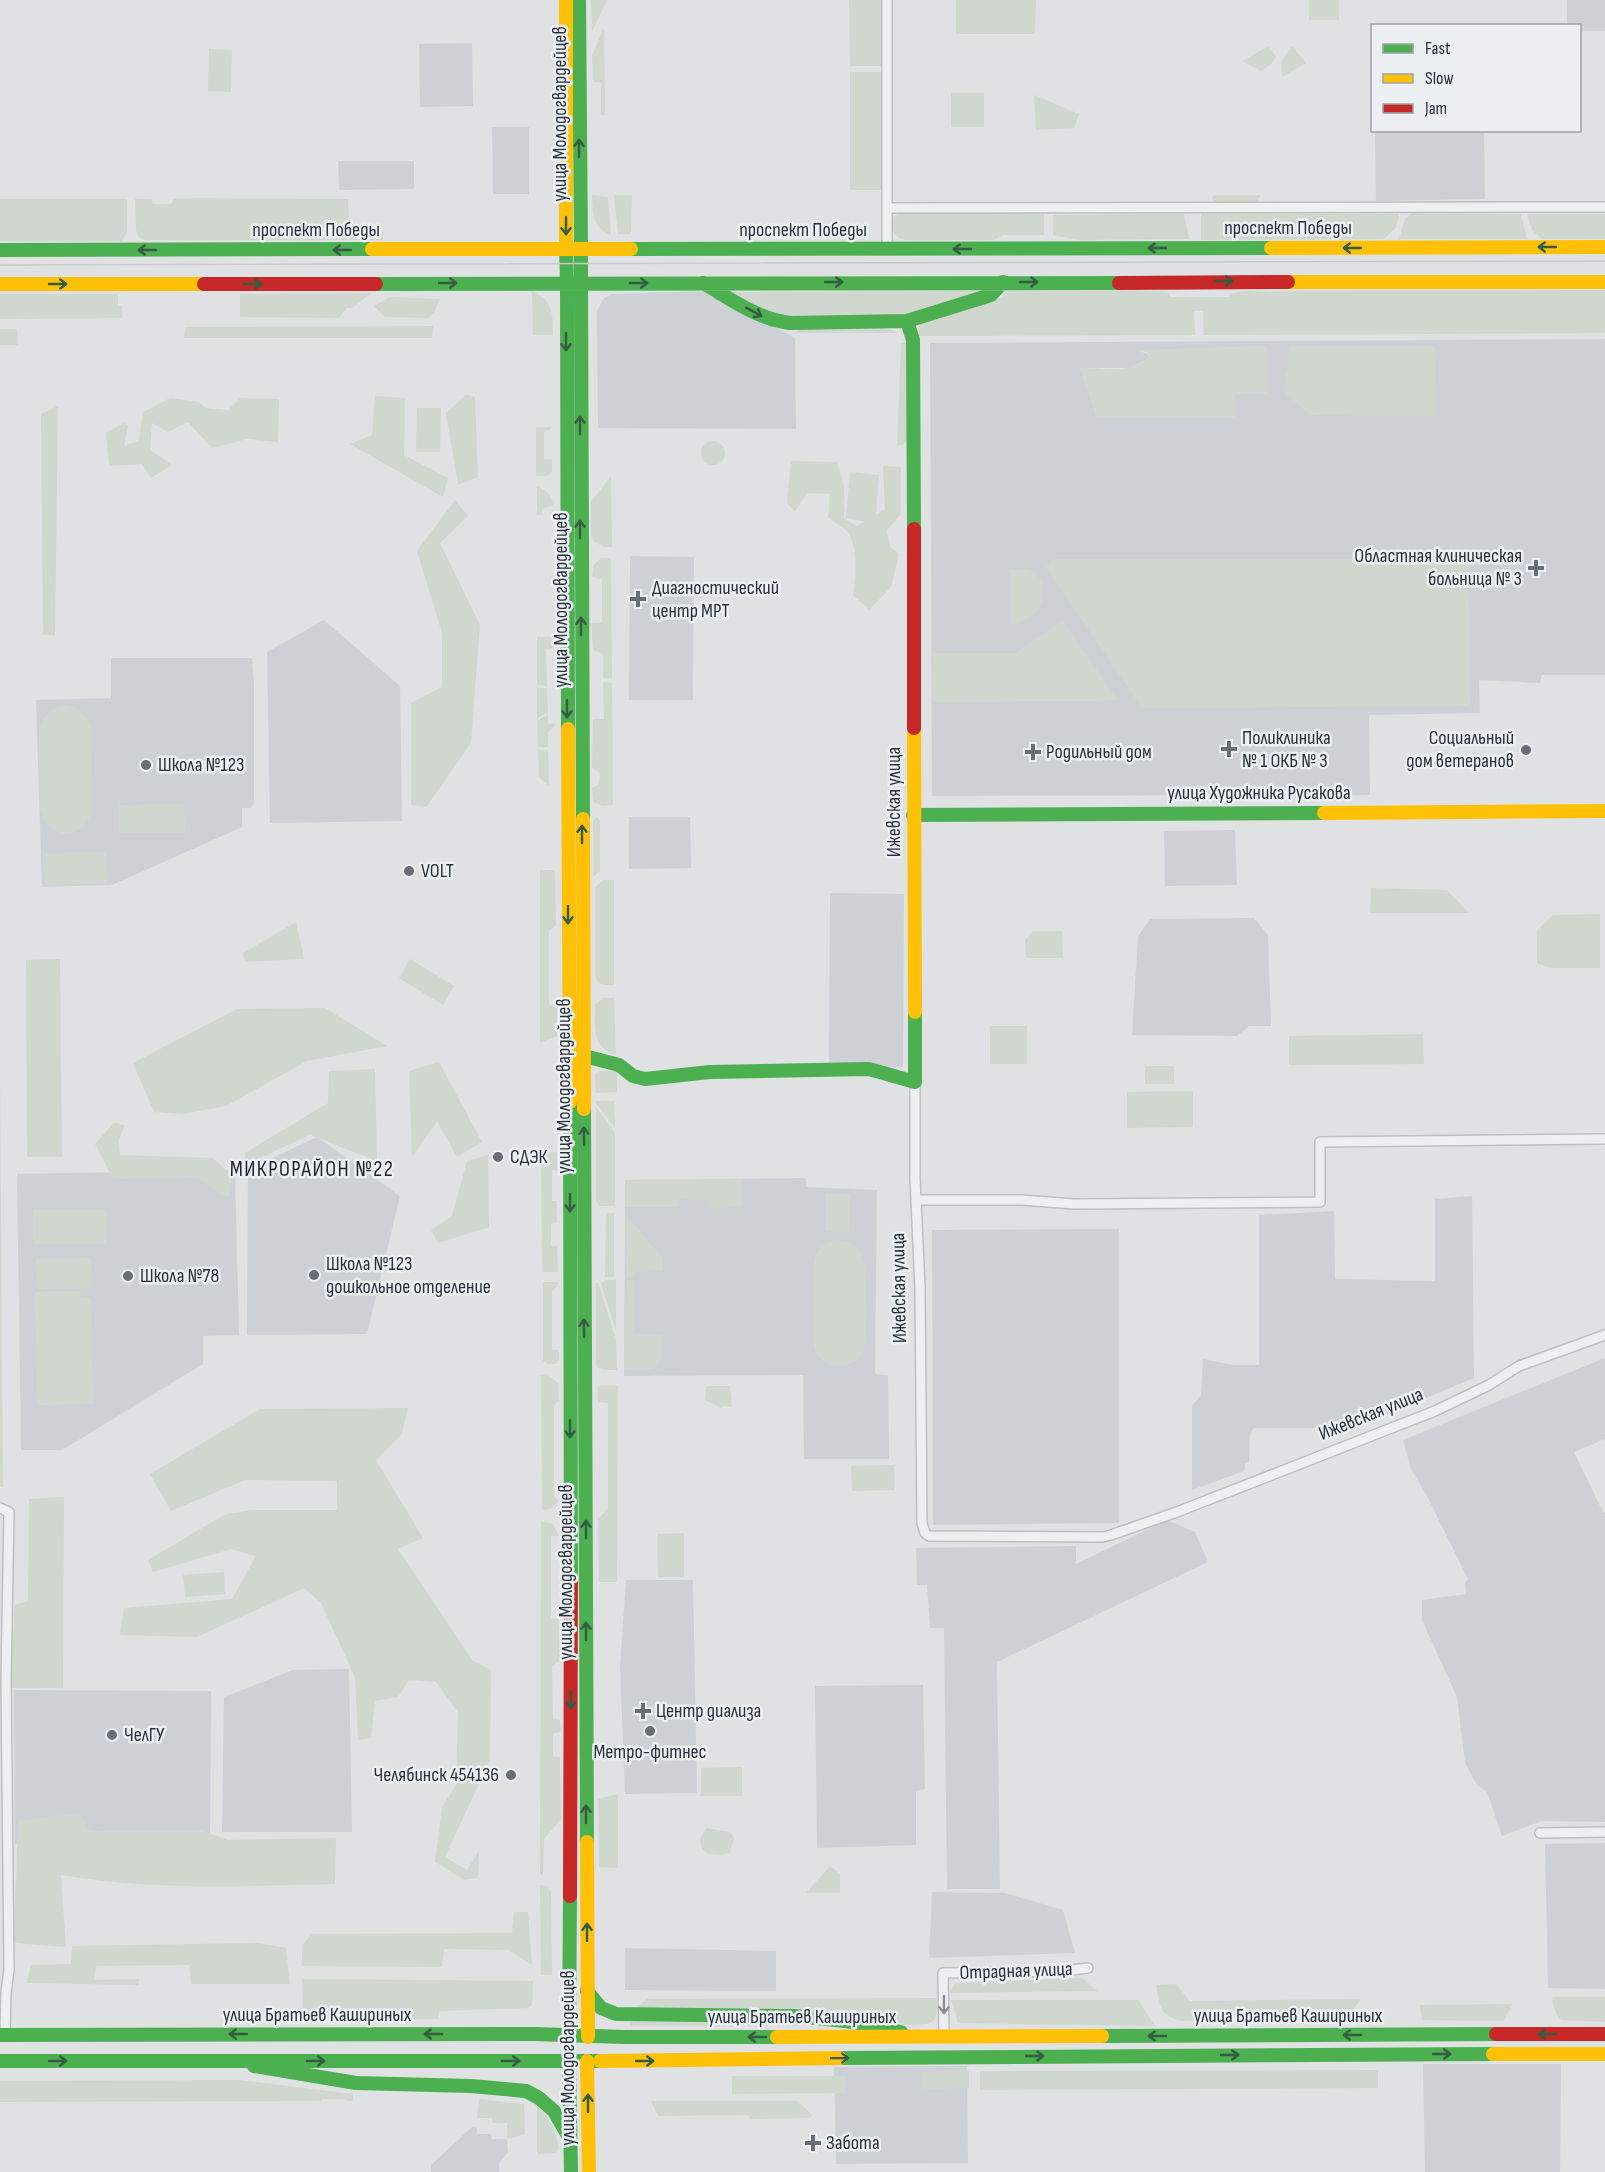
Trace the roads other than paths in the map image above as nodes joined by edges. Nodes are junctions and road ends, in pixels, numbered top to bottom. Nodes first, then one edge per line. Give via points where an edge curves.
1 (566, 0) edge
2 (579, 0) edge
3 (887, 0) edge
4 (1605, 207) edge
5 (887, 208) junction
6 (1605, 247) edge
7 (566, 249) junction
8 (581, 249) junction
9 (887, 249) junction
10 (0, 250) edge
11 (1004, 282) junction
12 (1605, 282) edge
13 (574, 283) junction
14 (703, 283) junction
15 (0, 284) edge
16 (907, 321) junction
17 (1605, 811) edge
18 (913, 815) junction
19 (576, 1054) junction
20 (915, 1082) junction
21 (1605, 1139) edge
22 (916, 1200) junction
23 (1605, 1335) edge
24 (0, 1508) edge
25 (1605, 1832) edge
26 (1540, 1833) dead end
27 (1088, 1968) dead end
28 (587, 1991) junction
29 (1605, 2034) edge
30 (3, 2035) edge
31 (569, 2036) junction
32 (921, 2036) junction
33 (944, 2036) junction
34 (588, 2037) junction
35 (1605, 2054) edge
36 (0, 2061) edge
37 (228, 2061) junction
38 (569, 2061) junction
39 (587, 2061) junction
40 (570, 2139) junction
41 (571, 2172) edge
42 (589, 2172) edge

1 -> 7 main road, улица Молодогвардейцев
8 -> 2 main road, улица Молодогвардейцев
3 - 5 street
4 - 5 street
5 - 9 street
6 -> 9 main road, проспект Победы
7 - 8 main road, проспект Победы
7 -> 10 main road, проспект Победы
7 - 13 main road, улица Молодогвардейцев
8 - 9 main road, проспект Победы
8 - 13 main road, улица Молодогвардейцев
11 -> 12 main road
14 -> 11 main road
11 - 16 main road via 991,296
13 -> 14 main road
15 -> 13 main road
13 - 19 main road, улица Молодогвардейцев
14 -> 16 main road via 777,322
16 - 18 main road, Ижевская улица via 913,340
17 - 18 main road, улица Художника Русакова
18 - 20 main road, Ижевская улица
19 - 20 main road via 619,1065 633,1076 645,1079 710,1072 868,1069
28 -> 19 main road, улица Молодогвардейцев
19 -> 31 main road, улица Молодогвардейцев
20 - 22 street, Ижевская улица
21 - 22 street via 1320,1142 1320,1202 1074,1204
22 - 23 street, Ижевская улица via 922,1523 925,1533 935,1537 1111,1535 1435,1411 1519,1366
24 - 30 street via 9,1512 9,1968
25 - 26 street
27 -> 33 street, Отрадная улица via 943,1974
28 - 32 main road via 601,2008 616,2014 795,2016
28 - 34 main road, улица Молодогвардейцев
29 -> 33 main road, улица Братьев Кашириных
31 -> 30 main road, улица Братьев Кашириных
31 - 34 main road, улица Братьев Кашириных
31 - 38 main road, улица Молодогвардейцев
32 - 33 main road, улица Братьев Кашириных
32 -> 34 main road, улица Братьев Кашириных
34 - 39 main road, улица Молодогвардейцев
39 -> 35 main road, улица Братьев Кашириных
36 -> 37 main road, улица Братьев Кашириных
37 -> 38 main road, улица Братьев Кашириных
37 - 40 main road via 356,2083 526,2091 554,2111
38 - 39 main road, улица Братьев Кашириных
38 - 40 main road, улица Молодогвардейцев
42 -> 39 main road, улица Молодогвардейцев
40 - 41 main road, улица Молодогвардейцев

